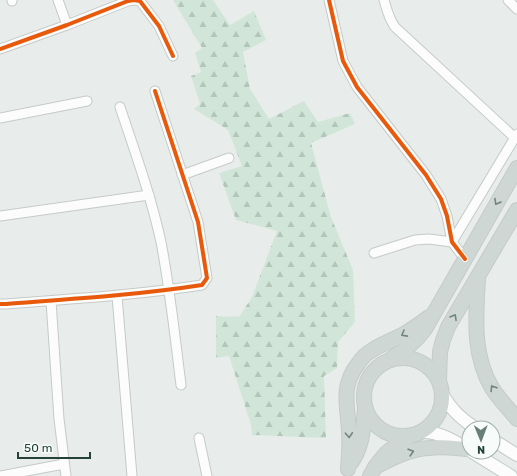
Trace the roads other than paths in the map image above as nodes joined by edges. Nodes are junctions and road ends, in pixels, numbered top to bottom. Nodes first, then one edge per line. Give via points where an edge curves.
1 (58, 0) edge
2 (328, 0) edge
3 (384, 0) edge
4 (508, 0) edge
5 (517, 9) edge
6 (67, 25) junction
7 (0, 49) edge
8 (173, 56) dead end
9 (155, 91) dead end
10 (87, 101) dead end
11 (120, 107) dead end
12 (0, 118) edge
13 (516, 136) edge
14 (228, 158) dead end
15 (517, 168) edge
16 (182, 175) junction
17 (149, 194) junction
18 (517, 210) edge
19 (0, 216) edge
20 (452, 242) junction
21 (374, 253) dead end
22 (465, 258) junction
23 (478, 277) junction
24 (168, 290) junction
25 (117, 296) junction
26 (51, 301) junction
27 (0, 304) edge
28 (436, 311) junction
29 (391, 359) junction
30 (181, 385) dead end
31 (440, 387) junction
32 (365, 408) junction
33 (517, 419) edge
34 (465, 420) edge
35 (415, 434) junction
36 (199, 438) dead end
37 (461, 445) edge
38 (501, 445) edge
39 (461, 449) edge
40 (517, 455) edge
41 (485, 460) edge
42 (64, 464) junction
43 (373, 471) edge
44 (346, 472) edge
45 (0, 476) edge
46 (66, 476) edge
47 (132, 476) edge
48 (207, 476) edge
49 (511, 476) edge

1 - 6 street
2 - 20 street via 345,66 357,88 426,175 441,199
3 - 13 street via 395,27
4 - 5 street
6 - 7 street
6 - 8 street via 128,1 137,0 159,26
9 - 16 street
10 - 12 street
11 - 17 street
13 - 20 street
14 - 16 street
15 -> 22 main road
16 - 24 street via 198,222 207,278 202,285
17 - 19 street
17 - 24 street via 161,242
18 - 23 main road
20 - 21 street via 415,240
20 - 22 street
22 - 28 main road
31 -> 23 main road via 440,352 443,340
33 -> 23 main road via 492,387 481,363 476,326
24 - 25 street
24 - 30 street
25 - 26 street
25 - 47 street
26 - 27 street
26 - 42 street
28 - 29 main road via 420,337
28 -> 44 main road via 404,334 372,350 354,369 346,388 350,439
29 - 31 main road via 412,359 425,364 431,369
29 - 32 main road via 374,370 368,379 364,388
31 - 34 main road via 448,404
31 - 35 main road via 442,401 437,416 427,428
32 - 35 main road via 370,419 382,430 399,436
32 - 44 main road via 360,445
35 - 37 main road via 429,432
35 - 43 main road via 391,448
36 - 48 street
38 - 40 main road
43 -> 39 main road via 392,458 420,449 436,447
41 - 49 main road
42 - 45 street
42 - 46 street

